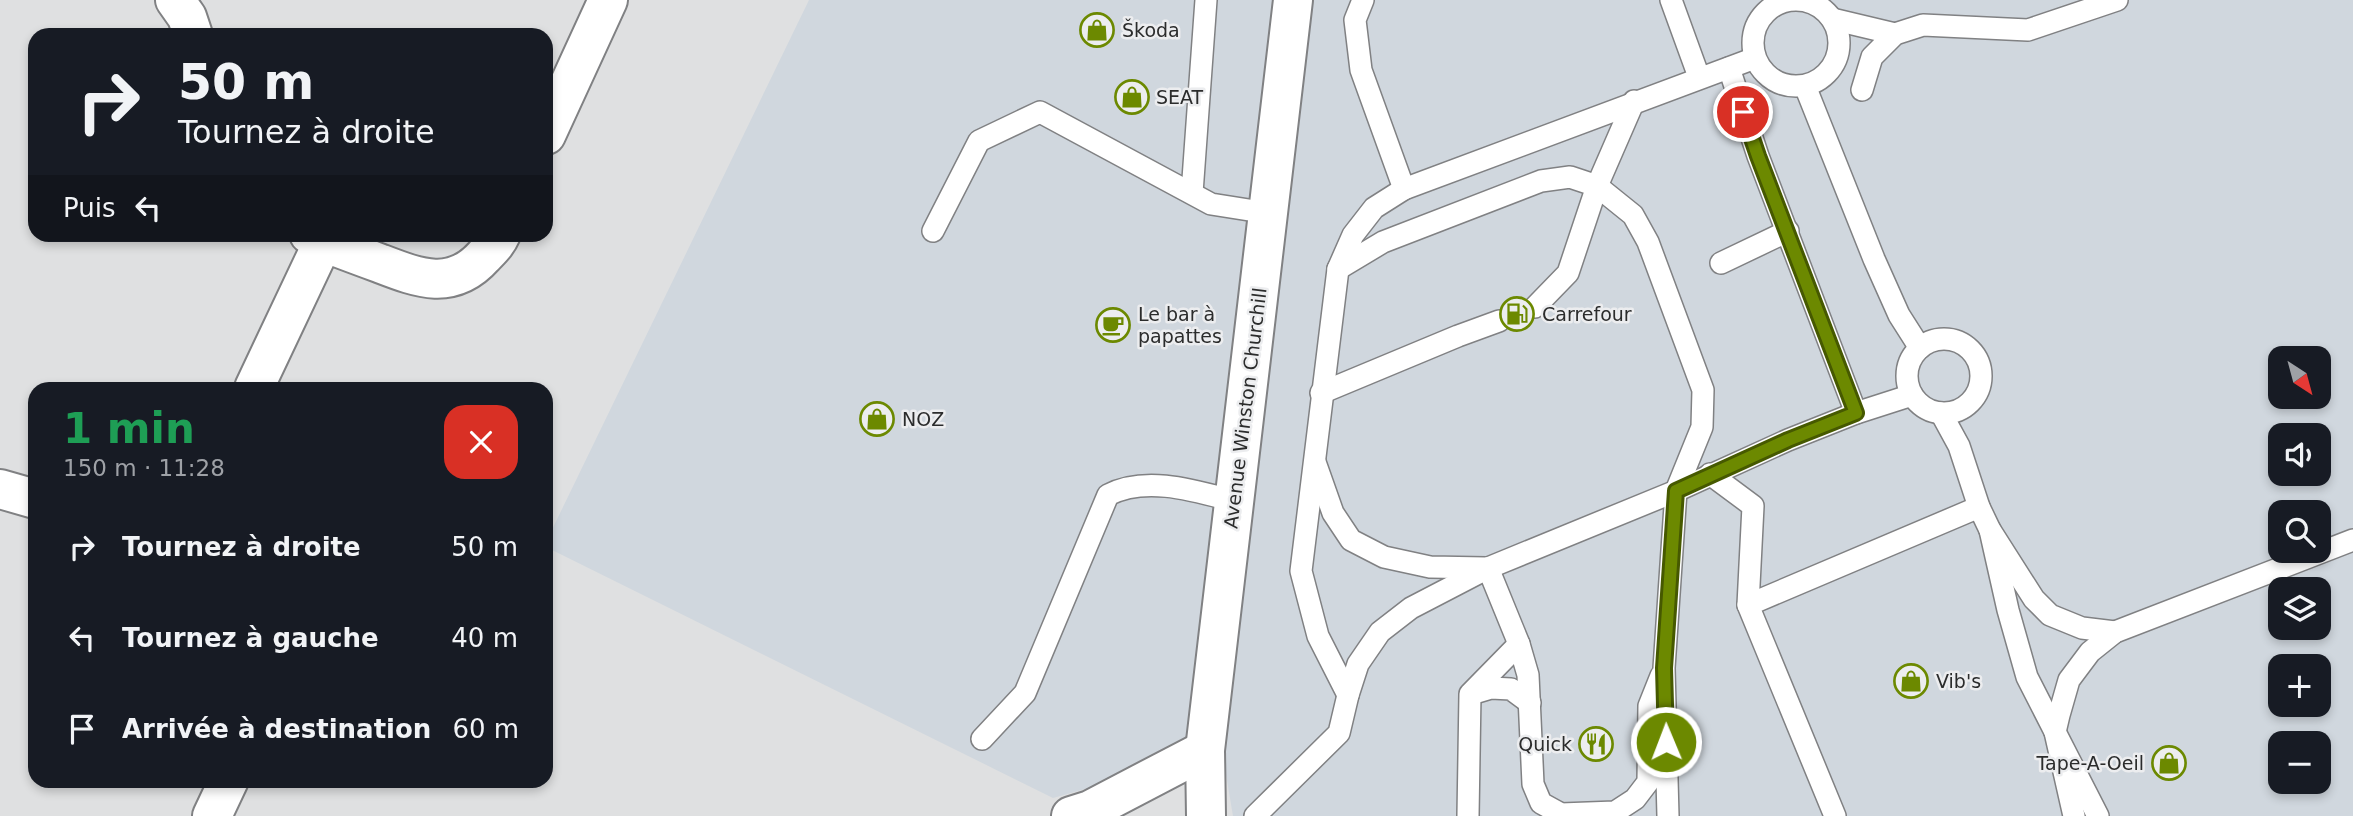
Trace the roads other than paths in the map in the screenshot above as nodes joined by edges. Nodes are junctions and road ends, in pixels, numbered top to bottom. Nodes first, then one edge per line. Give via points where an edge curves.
1 (175, 0) edge
2 (608, 0) edge
3 (1206, 0) edge
4 (1293, 0) edge
5 (1363, 0) edge
6 (1671, 0) edge
7 (1789, 0) edge
8 (2117, 0) edge
9 (1832, 19) junction
10 (191, 28) edge
11 (1895, 34) junction
12 (1755, 58) junction
13 (1729, 68) junction
14 (1699, 77) junction
15 (1805, 86) junction
16 (1862, 90) dead end
17 (1634, 101) junction
18 (553, 120) edge
19 (1597, 186) junction
20 (1404, 188) junction
21 (1192, 193) junction
22 (1268, 213) junction
23 (933, 231) dead end
24 (1788, 232) junction
25 (314, 242) edge
26 (326, 242) edge
27 (497, 242) edge
28 (1721, 262) dead end
29 (1338, 269) junction
30 (1535, 307) dead end
31 (1499, 321) dead end
32 (1920, 348) junction
33 (256, 382) edge
34 (1321, 393) junction
35 (1912, 396) junction
36 (1856, 413) junction
37 (1941, 414) junction
38 (1314, 458) junction
39 (1710, 474) junction
40 (0, 489) edge
41 (1676, 491) junction
42 (28, 497) edge
43 (1234, 501) junction
44 (1979, 507) junction
45 (1990, 530) junction
46 (2353, 540) edge
47 (1488, 568) junction
48 (1748, 606) junction
49 (2115, 632) junction
50 (1519, 644) junction
51 (1664, 668) junction
52 (1471, 694) junction
53 (1348, 695) junction
54 (1530, 703) junction
55 (2055, 732) junction
56 (982, 740) dead end
57 (1205, 750) junction
58 (225, 788) edge
59 (2073, 813) edge
60 (1091, 814) edge
61 (212, 816) edge
62 (1206, 816) edge
63 (1255, 816) edge
64 (1468, 816) edge
65 (1668, 816) edge
66 (1835, 816) edge
67 (2052, 816) edge
68 (2098, 816) edge

1 - 10 street
2 - 18 street
3 - 21 lane
4 - 22 street, Avenue Winston Churchill
5 - 20 lane via 1354,20 1361,70
6 - 14 lane
7 - 9 lane via 1813,4
7 - 12 lane via 1767,11 1759,21 1754,33
8 - 11 lane via 2028,30 1923,25
9 - 11 lane
9 - 15 lane via 1838,32 1836,59 1818,81
11 - 16 lane via 1872,57
12 - 13 lane
12 - 15 lane via 1780,84
13 - 14 lane
13 - 24 lane
14 - 17 lane
15 - 32 lane via 1889,293
17 - 19 lane
17 - 20 lane
19 - 29 lane via 1570,177 1541,181 1383,242
19 - 30 lane via 1568,273
19 - 41 lane via 1633,215 1648,242 1703,390 1702,427
20 - 29 lane via 1374,208 1353,235
21 - 22 lane via 1211,204
21 - 23 lane via 1040,111 979,141
22 - 43 street, Avenue Winston Churchill
24 - 28 lane
24 - 36 lane
25 - 33 street
26 - 27 street via 416,277 437,280 459,276 478,264
29 - 34 lane
31 - 34 lane
32 - 35 lane via 1908,370
32 - 37 lane via 1940,340 1961,343 1977,358 1981,369 1979,391 1972,401 1963,409
34 - 38 lane
35 - 36 lane
35 - 37 lane
36 - 39 lane
37 - 44 lane via 1959,446
38 - 47 lane via 1333,513 1351,540 1384,556 1430,567
38 - 53 lane via 1301,571 1318,636
39 - 41 lane
39 - 48 lane via 1753,506
40 - 42 street
41 - 47 lane
41 - 51 lane
43 - 56 lane via 1172,485 1120,489 1108,495 1025,693
43 - 57 street, Avenue Winston Churchill
44 - 45 lane
44 - 48 lane
45 - 49 lane via 2034,599 2050,615 2082,628
45 - 55 lane via 2027,677
46 - 49 lane
47 - 50 lane
47 - 53 lane via 1411,608 1380,632 1358,664
48 - 66 lane
49 - 55 lane via 2090,652 2069,680
50 - 52 lane
50 - 54 lane
51 - 54 lane via 1649,705 1648,782 1635,799 1615,812 1561,814 1541,803 1533,784
51 - 65 lane
52 - 54 lane via 1511,689
52 - 64 lane
53 - 63 lane via 1339,733
55 - 59 lane
55 - 68 lane
57 - 60 street
57 - 62 street, Avenue Winston Churchill
58 - 61 street
59 - 67 lane

